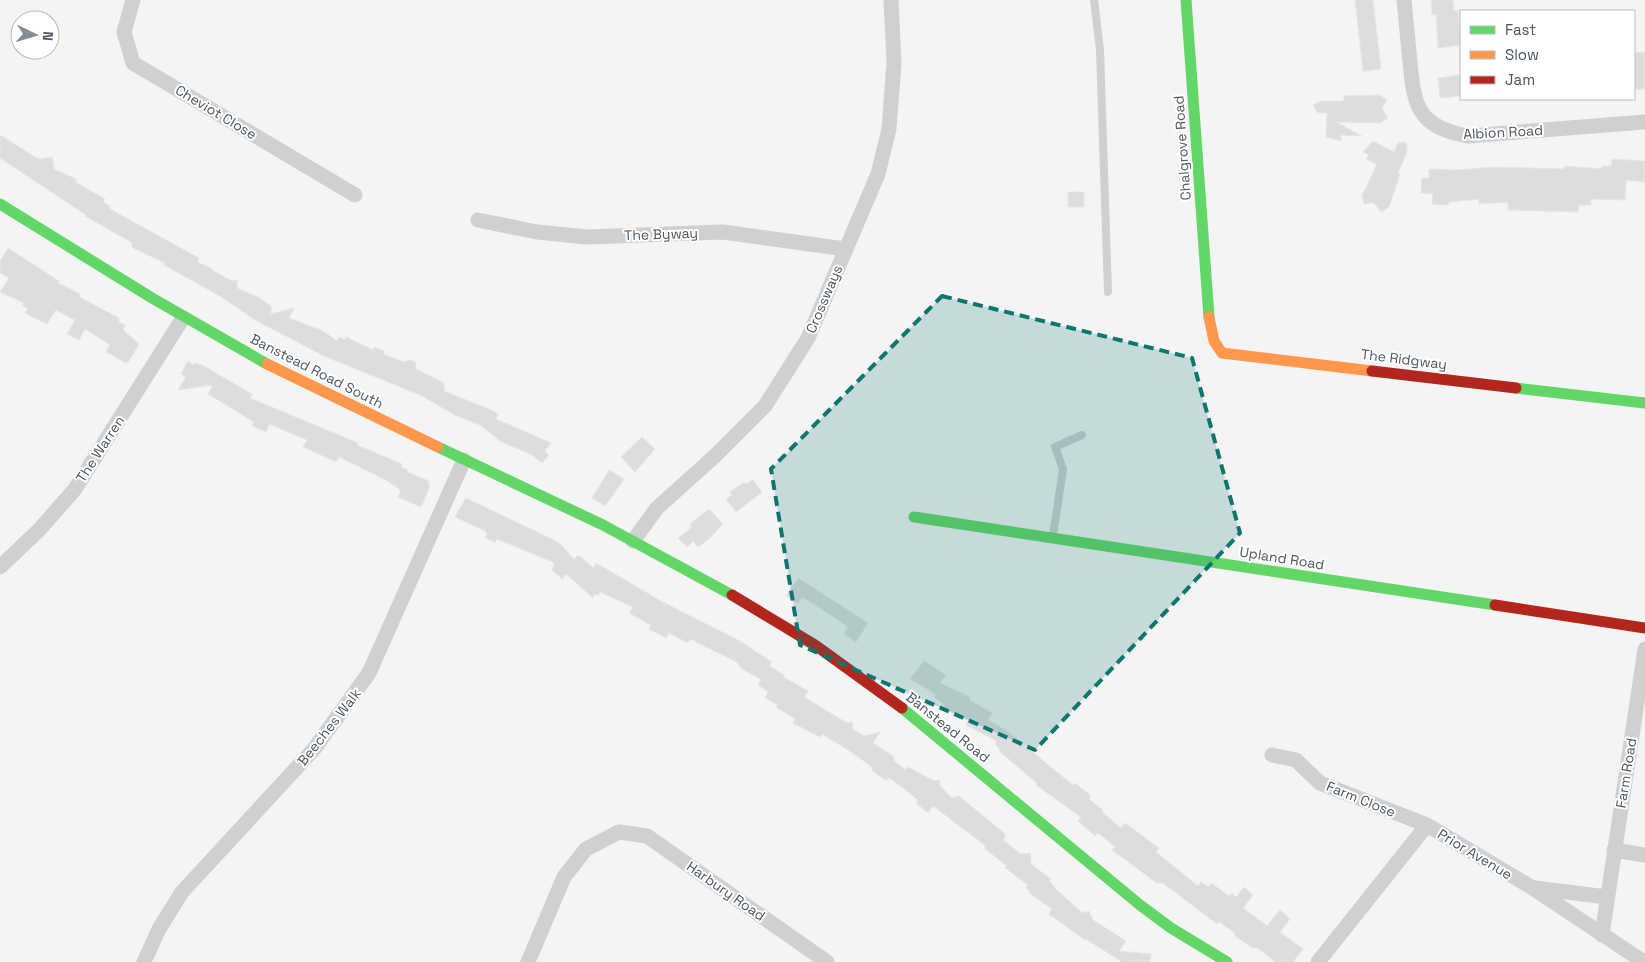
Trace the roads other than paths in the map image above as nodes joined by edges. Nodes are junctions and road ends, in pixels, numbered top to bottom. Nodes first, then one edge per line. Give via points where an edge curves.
1 (133, 0) edge
2 (891, 0) edge
3 (1094, 0) edge
4 (1186, 0) edge
5 (1404, 0) edge
6 (1645, 122) edge
7 (355, 195) dead end
8 (0, 204) edge
9 (478, 220) dead end
10 (845, 250) junction
11 (1108, 292) dead end
12 (1208, 294) joint
13 (183, 318) junction
14 (1645, 403) edge
15 (1082, 435) dead end
16 (464, 460) junction
17 (914, 517) dead end
18 (1053, 538) junction
19 (633, 541) junction
20 (0, 567) edge
21 (1645, 628) edge
22 (1645, 649) edge
23 (1272, 755) dead end
24 (1426, 825) junction
25 (1614, 850) junction
26 (1645, 855) edge
27 (1531, 887) junction
28 (1607, 897) junction
29 (1602, 935) junction
30 (144, 962) edge
31 (528, 962) edge
32 (827, 962) edge
33 (1227, 962) edge
34 (1318, 962) edge
35 (1644, 962) edge

1 - 7 street, Cheviot Close via 124,32 133,62
2 - 10 street, Crossways via 894,64 889,129 878,174
3 - 11 lane via 1100,50
4 - 12 street, Chalgrove Road
5 - 6 street, Albion Road via 1414,98 1430,121 1442,129 1468,136
8 - 13 street, Banstead Road South
9 - 10 street, The Byway via 537,232 587,237 723,232
10 - 19 street, Crossways via 808,338 765,406 657,508
12 - 14 street, The Ridgway via 1212,340 1222,353
13 - 16 street, Banstead Road South via 306,384
13 - 20 street, The Warren via 75,489
15 - 18 lane via 1055,447 1063,469
16 - 19 street, Banstead Road South
16 - 30 street, Beeches Walk via 369,673 314,749 182,892 159,929
17 - 18 street, Upland Road
18 - 21 street, Upland Road
19 - 33 street, Banstead Road via 723,588 849,668 928,728 1135,900 1174,930
22 - 25 street, Farm Road
23 - 24 street, Farm Close via 1296,760 1320,783
24 - 27 street, Prior Avenue
24 - 34 street, Prior Avenue
25 - 26 street
25 - 28 street, Farm Road
27 - 28 street
27 - 29 street, Prior Avenue
28 - 29 street, Farm Road
29 - 35 street, Prior Avenue
31 - 32 street, Harbury Road via 564,877 586,849 619,832 647,836

